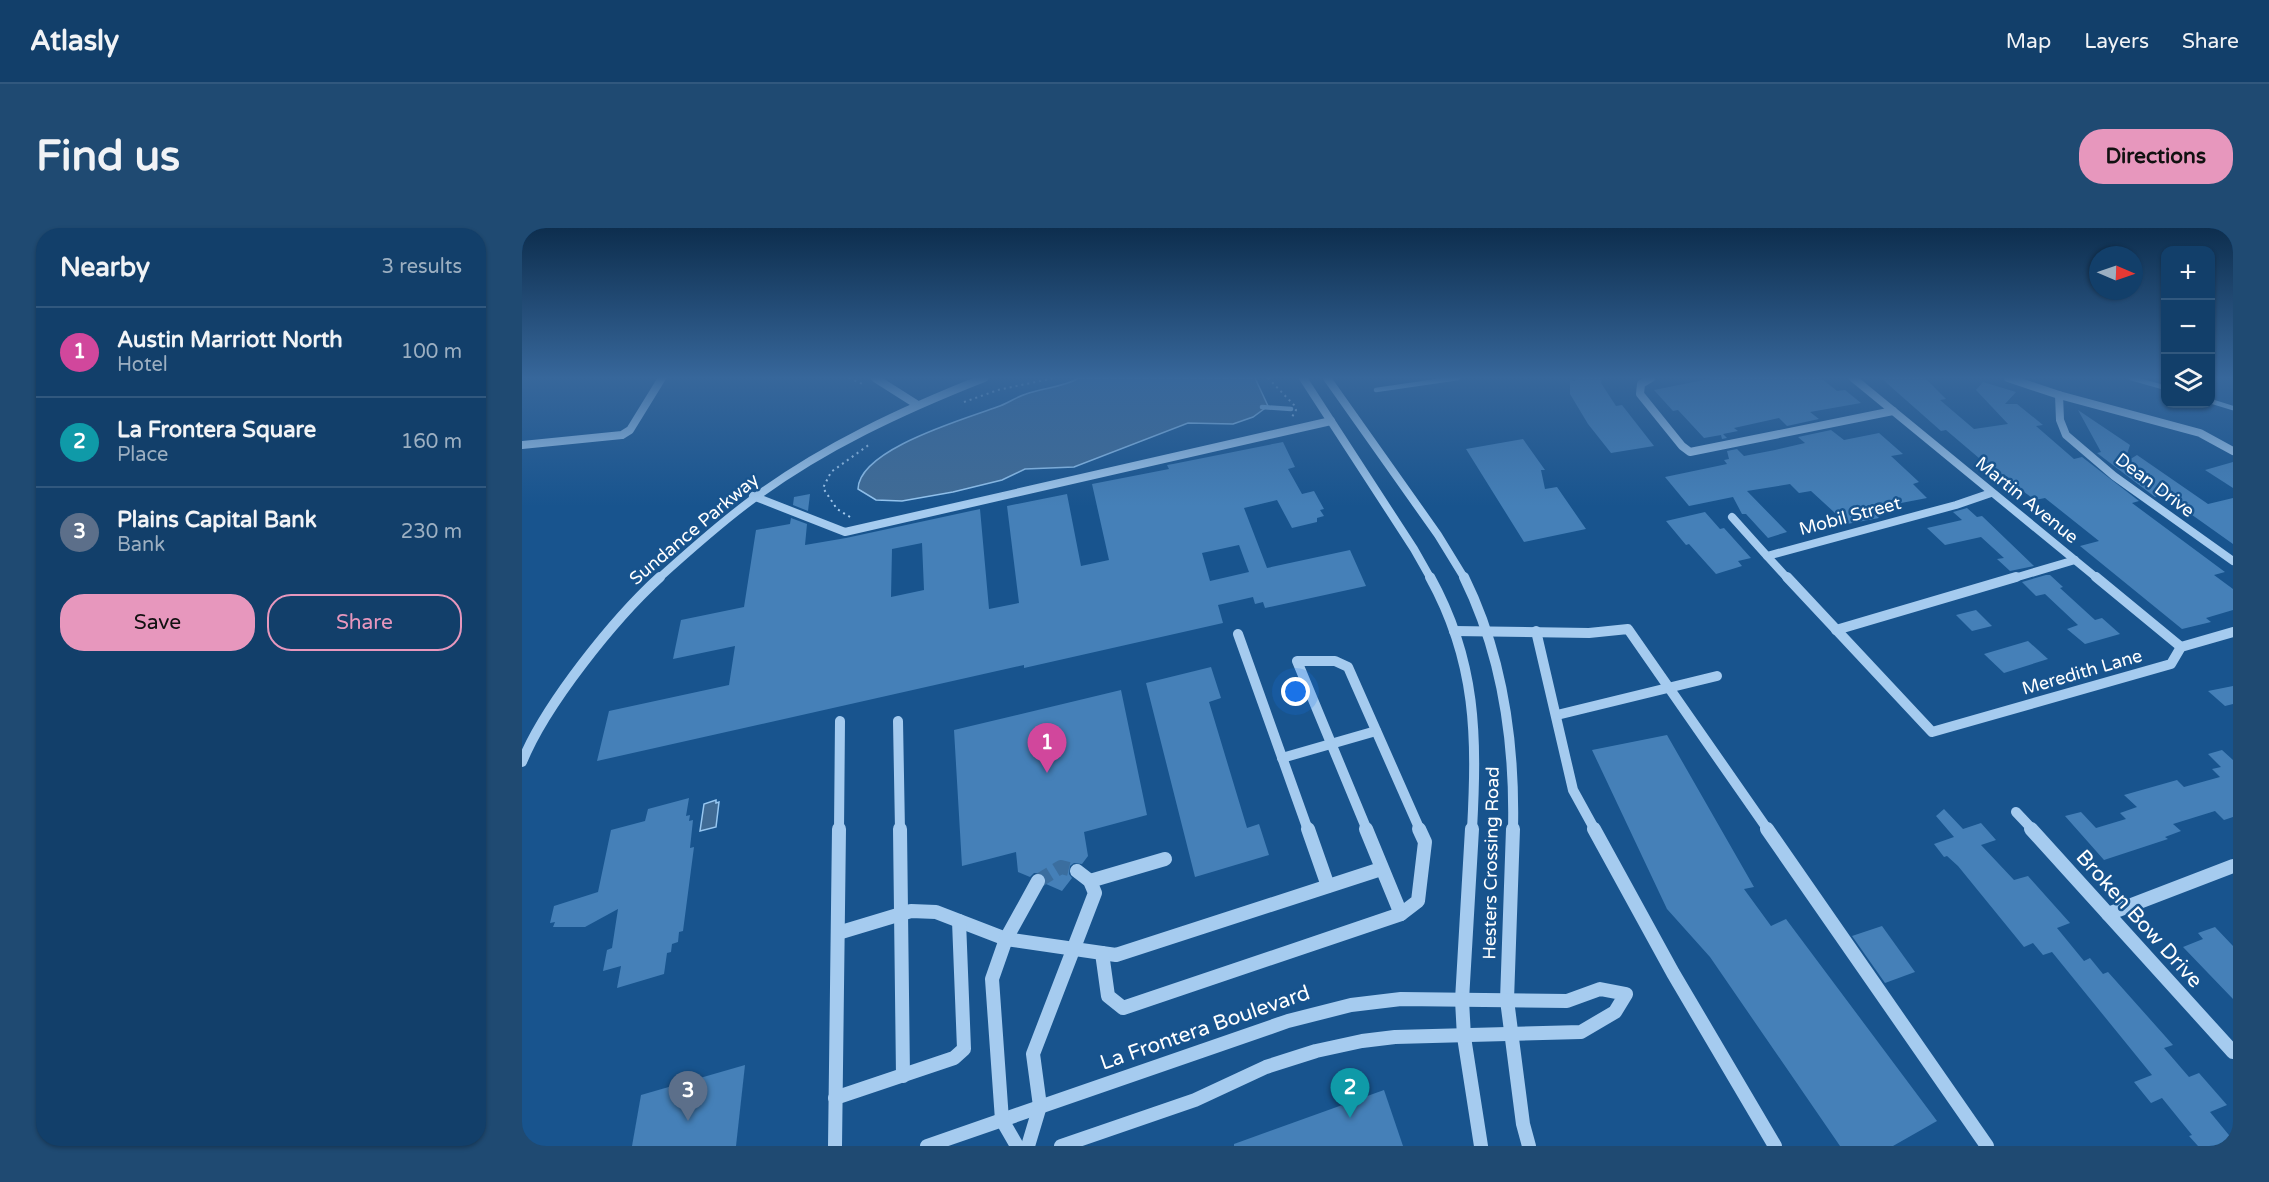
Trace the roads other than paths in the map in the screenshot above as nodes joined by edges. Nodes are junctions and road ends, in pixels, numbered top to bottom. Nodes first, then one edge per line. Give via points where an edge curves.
1 (636, 421) edge
2 (883, 421) edge
3 (1331, 421) joint
4 (1357, 421) edge
5 (1662, 421) edge
6 (1844, 421) edge
7 (1905, 421) edge
8 (2060, 421) edge
9 (2155, 421) edge
10 (522, 445) edge
11 (2233, 451) edge
12 (1991, 493) junction
13 (753, 496) junction
14 (1732, 517) dead end
15 (1767, 556) junction
16 (2075, 560) junction
17 (2233, 561) edge
18 (1485, 630) junction
19 (1836, 630) junction
20 (1454, 631) junction
21 (1536, 631) junction
22 (2233, 632) edge
23 (1238, 634) dead end
24 (2181, 647) junction
25 (1717, 676) dead end
26 (1669, 688) junction
27 (1557, 715) junction
28 (898, 721) dead end
29 (840, 722) dead end
30 (1376, 731) junction
31 (1331, 744) junction
32 (1282, 758) junction
33 (522, 762) edge
34 (2016, 812) dead end
35 (1165, 859) dead end
36 (2233, 866) edge
37 (1381, 869) junction
38 (1077, 871) tunnel mouth
39 (1038, 881) tunnel mouth
40 (1090, 881) junction
41 (1328, 886) junction
42 (899, 914) junction
43 (1401, 914) junction
44 (2108, 914) junction
45 (959, 921) junction
46 (838, 933) junction
47 (1006, 939) junction
48 (1073, 950) junction
49 (1102, 953) junction
50 (1462, 1000) junction
51 (1507, 1000) junction
52 (1511, 1035) junction
53 (1464, 1037) junction
54 (2233, 1052) edge
55 (903, 1076) junction
56 (835, 1098) junction
57 (1040, 1106) junction
58 (1002, 1120) junction
59 (835, 1146) edge
60 (927, 1146) edge
61 (1017, 1146) edge
62 (1028, 1146) edge
63 (1061, 1146) edge
64 (1481, 1146) edge
65 (1529, 1146) edge
66 (1775, 1146) edge
67 (1986, 1146) edge

1 - 10 street via 622,435
2 - 13 street, Sundance Parkway
3 - 13 street via 845,532
3 - 20 street, Hesters Crossing Road via 1414,549
4 - 18 street, Hesters Crossing Road via 1465,579
5 - 6 street via 1690,452
7 - 12 street, Martin Avenue
8 - 17 street, Dean Drive via 2066,435 2114,476
9 - 11 street via 2200,433
12 - 15 street, Mobil Street
12 - 16 street, Martin Avenue
13 - 33 street, Sundance Parkway via 635,600 594,648
14 - 15 street
15 - 19 street
16 - 19 street
16 - 24 street, Martin Avenue
18 - 20 street
18 - 21 street
18 - 51 street, Hesters Crossing Road via 1504,698 1514,787
19 - 24 street, Meredith Lane via 1932,732 2171,664
20 - 50 street, Hesters Crossing Road via 1468,680 1476,760
21 - 26 street via 1589,633 1628,629
21 - 27 street
22 - 24 street, Meredith Lane
23 - 32 street
25 - 26 street
26 - 27 street
26 - 67 street
27 - 66 street via 1573,790 1673,973
28 - 42 street
29 - 46 street
30 - 31 street
30 - 31 street via 1348,667 1335,661 1297,661
30 - 43 street via 1425,842 1418,901
31 - 32 street
31 - 37 street
32 - 41 street
34 - 44 street, Broken Bow Drive
35 - 40 street
36 - 44 street
37 - 41 street
37 - 43 street
38 - 40 street
39 - 47 street
40 - 48 street via 1095,893
41 - 49 street via 1116,955
42 - 45 street via 936,912
42 - 46 street
42 - 55 street
43 - 49 street via 1123,1008 1108,996
44 - 54 street, Broken Bow Drive
45 - 47 street
45 - 55 street via 964,1049 954,1058
46 - 56 street
47 - 48 street
47 - 58 street via 992,979
48 - 49 street
48 - 57 street via 1033,1054
50 - 51 street, La Frontera Boulevard
50 - 53 street, Hesters Crossing Road
50 - 57 street, La Frontera Boulevard via 1376,1001 1327,1009
51 - 52 street, Hesters Crossing Road
51 - 52 street, La Frontera Boulevard via 1567,1001 1600,989 1626,994 1615,1012 1581,1032
52 - 53 street
52 - 65 street, Hesters Crossing Road
53 - 63 street via 1373,1039 1316,1051 1266,1067 1195,1100
53 - 64 street, Hesters Crossing Road
55 - 56 street
56 - 59 street
57 - 58 street, La Frontera Boulevard
57 - 62 street
58 - 60 street, La Frontera Boulevard
58 - 61 street

